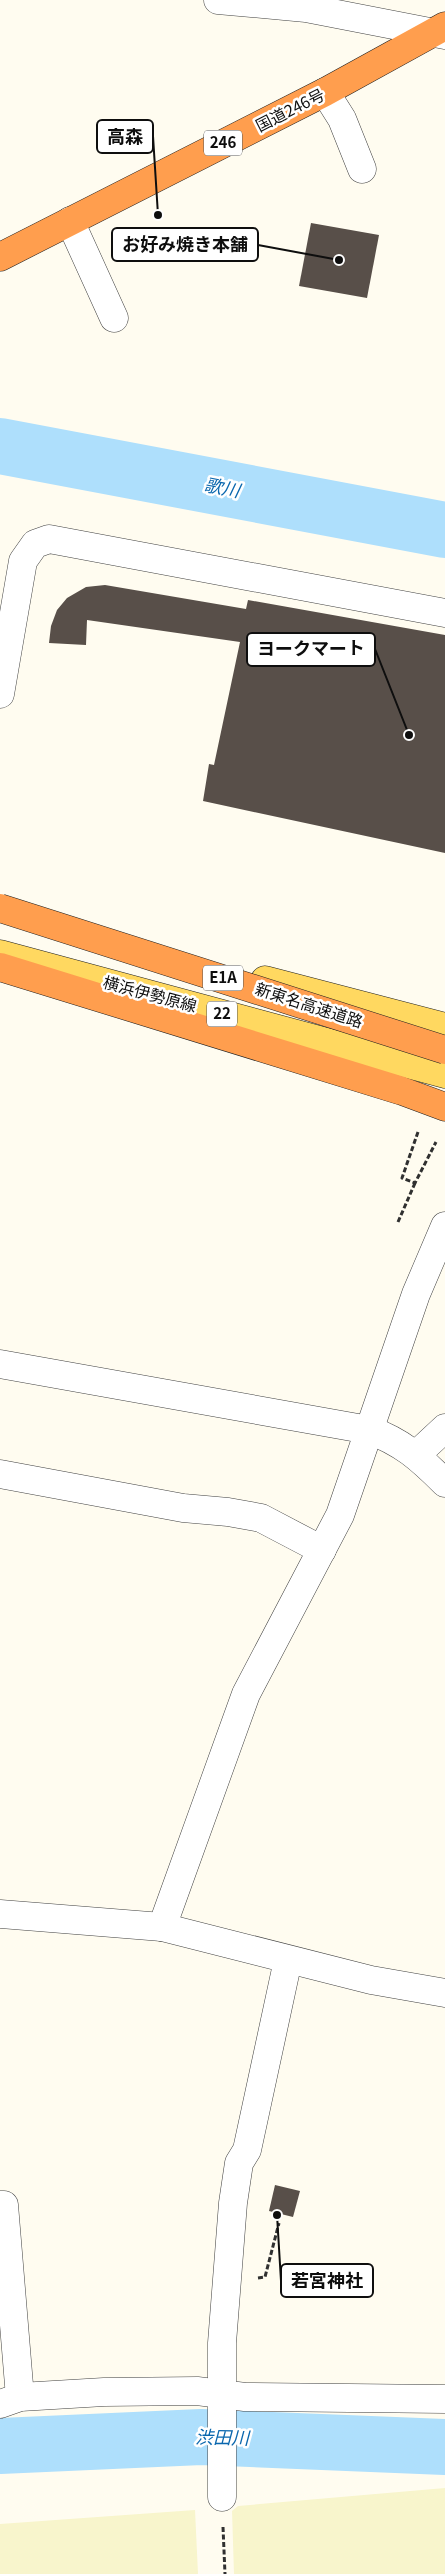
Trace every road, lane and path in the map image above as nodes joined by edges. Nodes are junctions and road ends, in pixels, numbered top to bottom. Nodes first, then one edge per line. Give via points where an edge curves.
1 (218, 0) edge
2 (307, 4) edge
3 (441, 31) edge
4 (325, 92) junction
5 (362, 169) dead end
6 (70, 221) junction
7 (0, 257) edge
8 (114, 318) dead end
9 (445, 612) edge
10 (0, 694) edge
11 (0, 909) edge
12 (0, 954) edge
13 (0, 968) edge
14 (445, 1027) edge
15 (445, 1050) edge
16 (445, 1074) edge
17 (445, 1107) edge
18 (418, 1132) dead end
19 (436, 1142) dead end
20 (415, 1183) junction
21 (398, 1222) dead end
22 (445, 1226) edge
23 (0, 1364) edge
24 (445, 1428) edge
25 (369, 1430) junction
26 (416, 1455) junction
27 (0, 1474) edge
28 (445, 1482) edge
29 (322, 1550) junction
30 (0, 1914) edge
31 (162, 1927) junction
32 (288, 1960) junction
33 (445, 1992) edge
34 (0, 2205) edge
35 (279, 2223) dead end
36 (228, 2281) junction
37 (221, 2399) junction
38 (445, 2399) edge
39 (10, 2400) edge
40 (222, 2496) joint
41 (225, 2574) edge

1 - 2 street
2 - 3 street
3 - 4 highway, 国道246号 / 246
4 - 5 street via 342,119
4 - 6 highway, 国道246号 / 246
6 - 7 highway, 国道246号 / 246
6 - 8 street
9 - 10 street via 48,539 35,544 23,561
11 - 14 main road
11 - 15 highway, 新東名高速道路 / E1A, bridge
12 - 16 main road, 横浜伊勢原線 / 22
13 - 17 highway
18 - 20 path via 402,1178
19 - 20 path
20 - 21 path
22 - 25 street via 416,1294
23 - 25 street
24 - 26 street
25 - 26 street via 392,1438
25 - 29 street via 340,1515
26 - 28 street
27 - 29 street via 183,1508 261,1518
29 - 31 street via 243,1702
30 - 31 street
31 - 32 street
32 - 33 street via 371,1980
32 - 36 street via 247,2150 239,2163
34 - 39 street via 4,2205
35 - 36 path via 264,2277
36 - 37 street
37 - 38 street
37 - 39 street via 197,2391 104,2392
37 - 40 street
40 - 41 path

